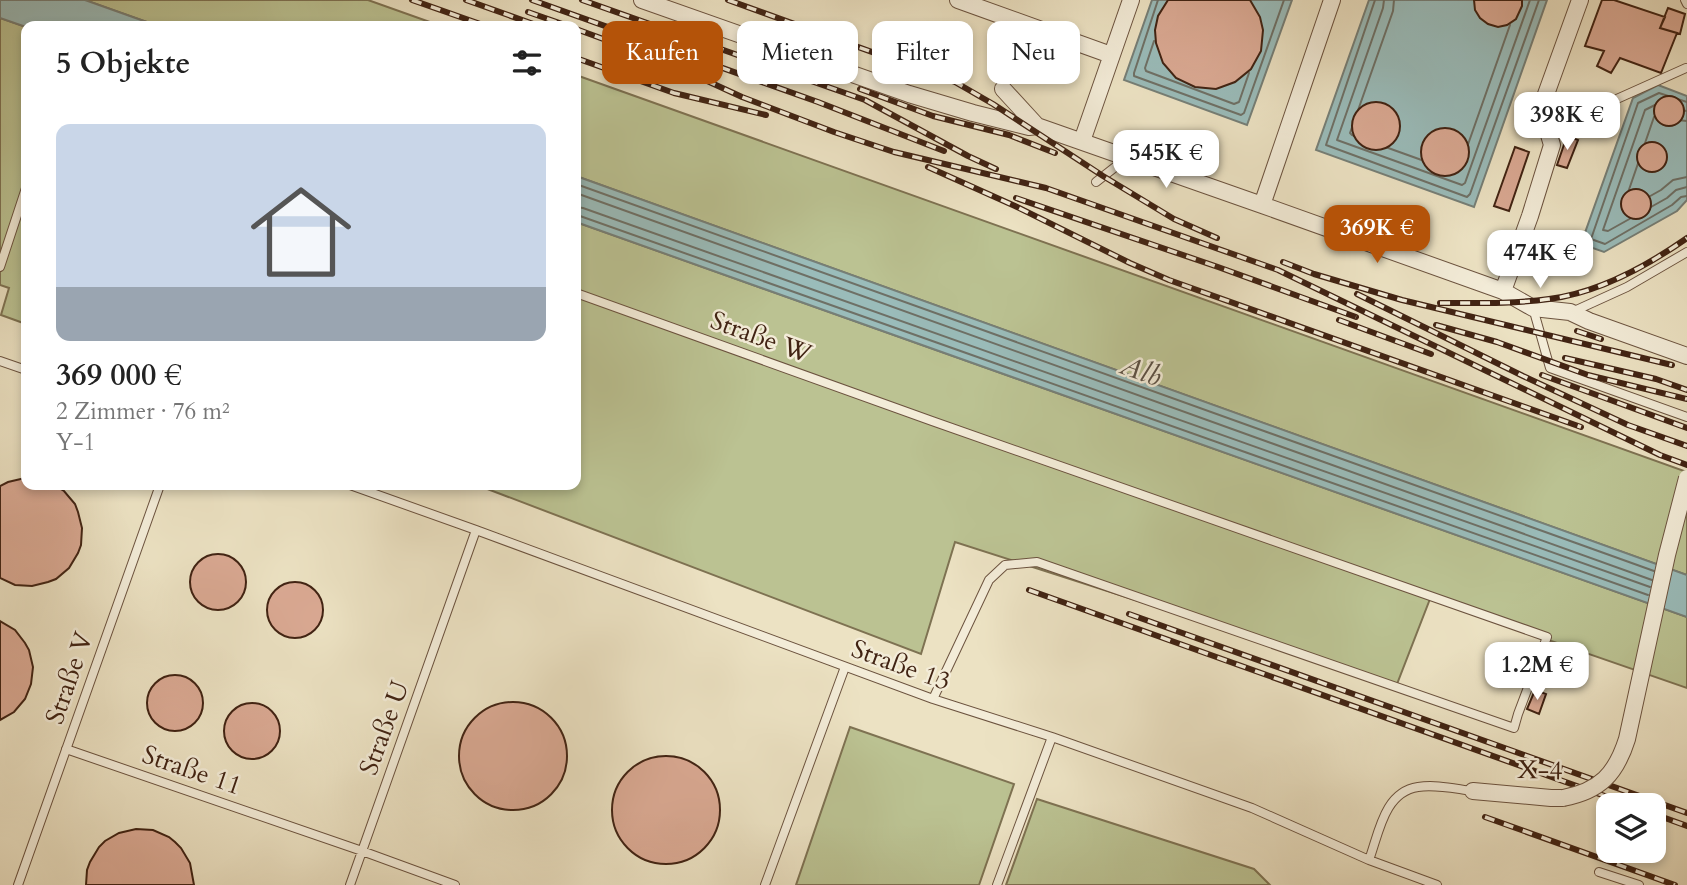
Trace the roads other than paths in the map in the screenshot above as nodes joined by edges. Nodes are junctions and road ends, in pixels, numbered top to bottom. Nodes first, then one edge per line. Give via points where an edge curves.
1 (642, 0) edge
2 (958, 0) edge
3 (1131, 0) edge
4 (1332, 0) edge
5 (1580, 0) edge
6 (1111, 55) junction
7 (1687, 68) edge
8 (1003, 89) dead end
9 (1545, 96) junction
10 (1037, 126) junction
11 (1082, 141) junction
12 (1128, 157) junction
13 (1096, 182) dead end
14 (21, 203) edge
15 (1262, 205) junction
16 (1687, 252) edge
17 (0, 267) edge
18 (1503, 291) junction
19 (581, 295) edge
20 (1533, 308) junction
21 (1570, 312) junction
22 (1687, 356) edge
23 (0, 361) edge
24 (21, 368) edge
25 (1687, 417) edge
26 (1687, 478) edge
27 (158, 490) edge
28 (364, 490) edge
29 (476, 530) junction
30 (845, 667) junction
31 (933, 699) junction
32 (1052, 737) junction
33 (66, 749) junction
34 (1474, 791) joint
35 (362, 851) junction
36 (1369, 860) junction
37 (1599, 872) dead end
38 (18, 885) edge
39 (350, 885) edge
40 (455, 885) edge
41 (765, 885) edge
42 (997, 885) edge
43 (1437, 885) edge
44 (1639, 885) edge

1 - 10 street via 909,94
2 - 6 street
3 - 6 street
4 - 15 street
5 - 9 street
6 - 11 street
7 - 9 lane via 1590,111
8 - 10 street
9 - 18 street via 1541,108 1552,145
10 - 11 street
11 - 12 street
12 - 13 lane
12 - 15 street
14 - 17 lane
15 - 18 street
16 - 21 lane via 1628,287
18 - 20 street
19 - 31 lane, Straße W via 1547,637 1514,728 1037,562 1005,565 989,580
20 - 21 street
20 - 25 lane via 1550,368
21 - 22 street
23 - 24 lane
26 - 34 street, X-4, bridge via 1627,739 1612,772 1583,793 1563,798
27 - 33 lane, Straße V
28 - 29 lane, Straße 13
29 - 30 lane, Straße 13
29 - 35 lane, Straße U
30 - 31 lane, Straße 13
30 - 41 lane
31 - 32 lane, Straße 13
32 - 36 lane, Straße 13 via 1252,808
32 - 42 lane
33 - 35 lane, Straße 11
33 - 38 lane, Straße V
34 - 36 lane, X-4 via 1418,787 1401,794 1386,811
35 - 39 lane, Straße U
35 - 40 lane
36 - 43 lane, Straße 13
37 - 44 lane

